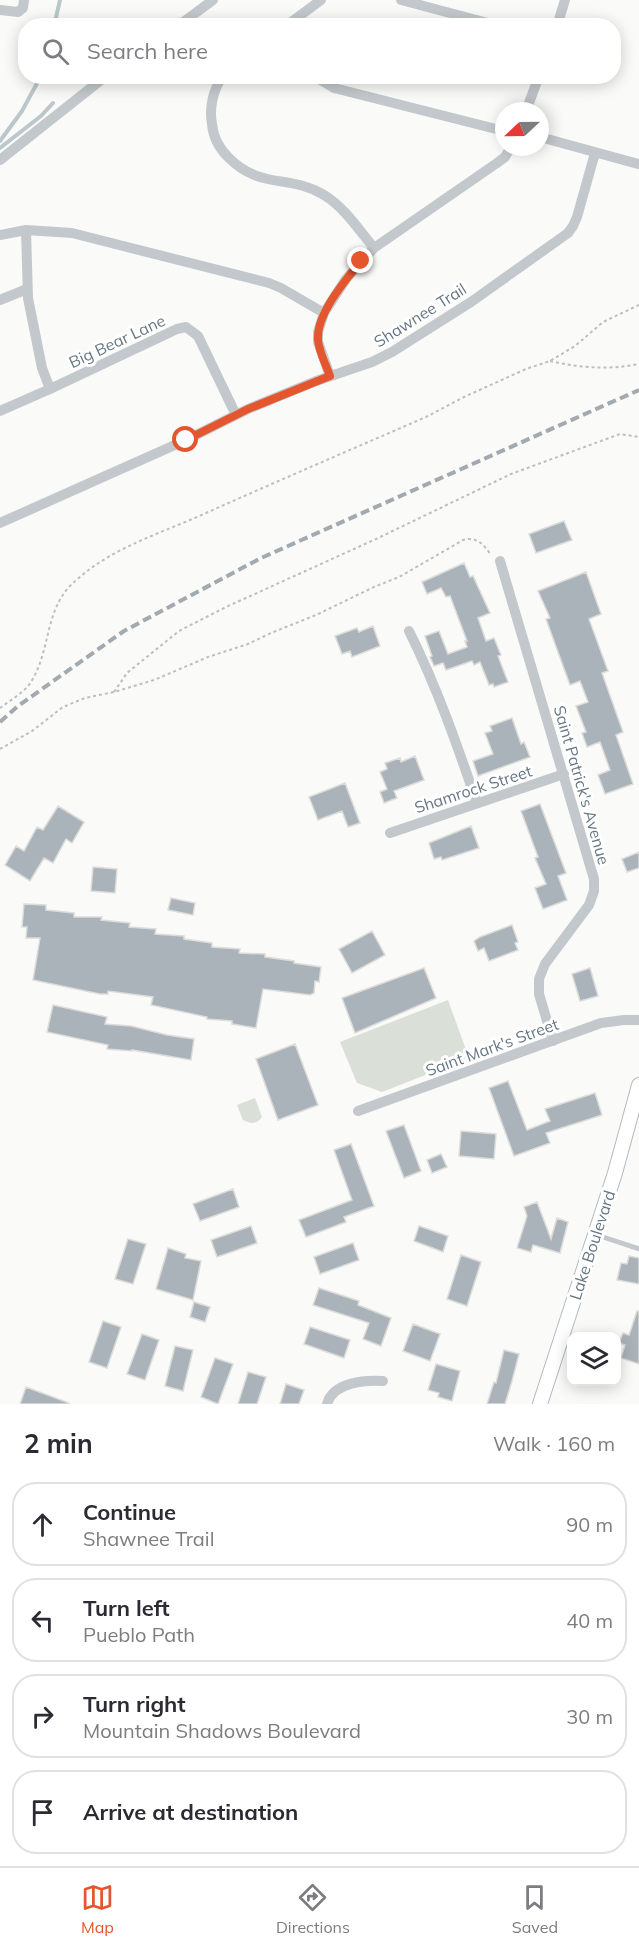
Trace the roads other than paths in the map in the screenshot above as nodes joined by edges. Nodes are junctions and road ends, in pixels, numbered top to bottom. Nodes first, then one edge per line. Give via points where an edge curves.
1 (24, 0) edge
2 (213, 0) edge
3 (321, 0) edge
4 (401, 0) edge
5 (565, 0) edge
6 (0, 10) edge
7 (189, 18) edge
8 (297, 18) edge
9 (469, 18) edge
10 (559, 18) edge
11 (96, 84) edge
12 (218, 84) edge
13 (327, 84) edge
14 (535, 84) edge
15 (529, 102) edge
16 (495, 128) edge
17 (549, 140) edge
18 (595, 153) junction
19 (506, 156) edge
20 (0, 160) edge
21 (638, 164) edge
22 (26, 230) junction
23 (0, 235) edge
24 (374, 248) junction
25 (27, 289) junction
26 (0, 300) edge
27 (324, 313) junction
28 (330, 376) junction
29 (50, 390) junction
30 (0, 411) edge
31 (236, 415) junction
32 (0, 523) edge
33 (500, 561) road end
34 (409, 631) dead end
35 (564, 774) junction
36 (477, 803) junction
37 (390, 832) dead end
38 (639, 1020) edge
39 (553, 1041) junction
40 (639, 1085) edge
41 (358, 1111) dead end
42 (595, 1235) junction
43 (639, 1249) edge
44 (384, 1381) dead end
45 (327, 1404) edge
46 (540, 1404) edge

1 - 6 street via 18,12
2 - 7 street
3 - 8 street
4 - 9 street
5 - 10 street
11 - 20 street
12 - 24 street via 211,119 224,153 249,174 308,187 324,195 351,219
13 - 16 street
14 - 15 street
17 - 18 street
18 - 21 street
18 - 28 street, Shawnee Trail via 577,217 568,233 408,343 372,362
19 - 24 street
22 - 23 street
22 - 25 street
22 - 27 street via 72,233 269,283
24 - 27 street via 346,279
25 - 26 street
25 - 29 street
27 - 28 street via 318,342
28 - 31 street, Shawnee Trail
29 - 30 street, Big Bear Lane
29 - 31 street, Big Bear Lane via 186,327 198,336
31 - 32 street, Shawnee Trail
33 - 35 street, Saint Patrick's Avenue
34 - 36 street via 429,671
35 - 36 street, Shamrock Street
35 - 39 street, Saint Patrick's Avenue via 594,891 589,905 541,971 538,988
36 - 37 street, Shamrock Street
38 - 39 street, Saint Mark's Street via 601,1023
39 - 41 street, Saint Mark's Street
40 - 42 main road, Lake Boulevard
42 - 43 lane
42 - 46 main road, Lake Boulevard
44 - 45 street via 345,1386 328,1398

